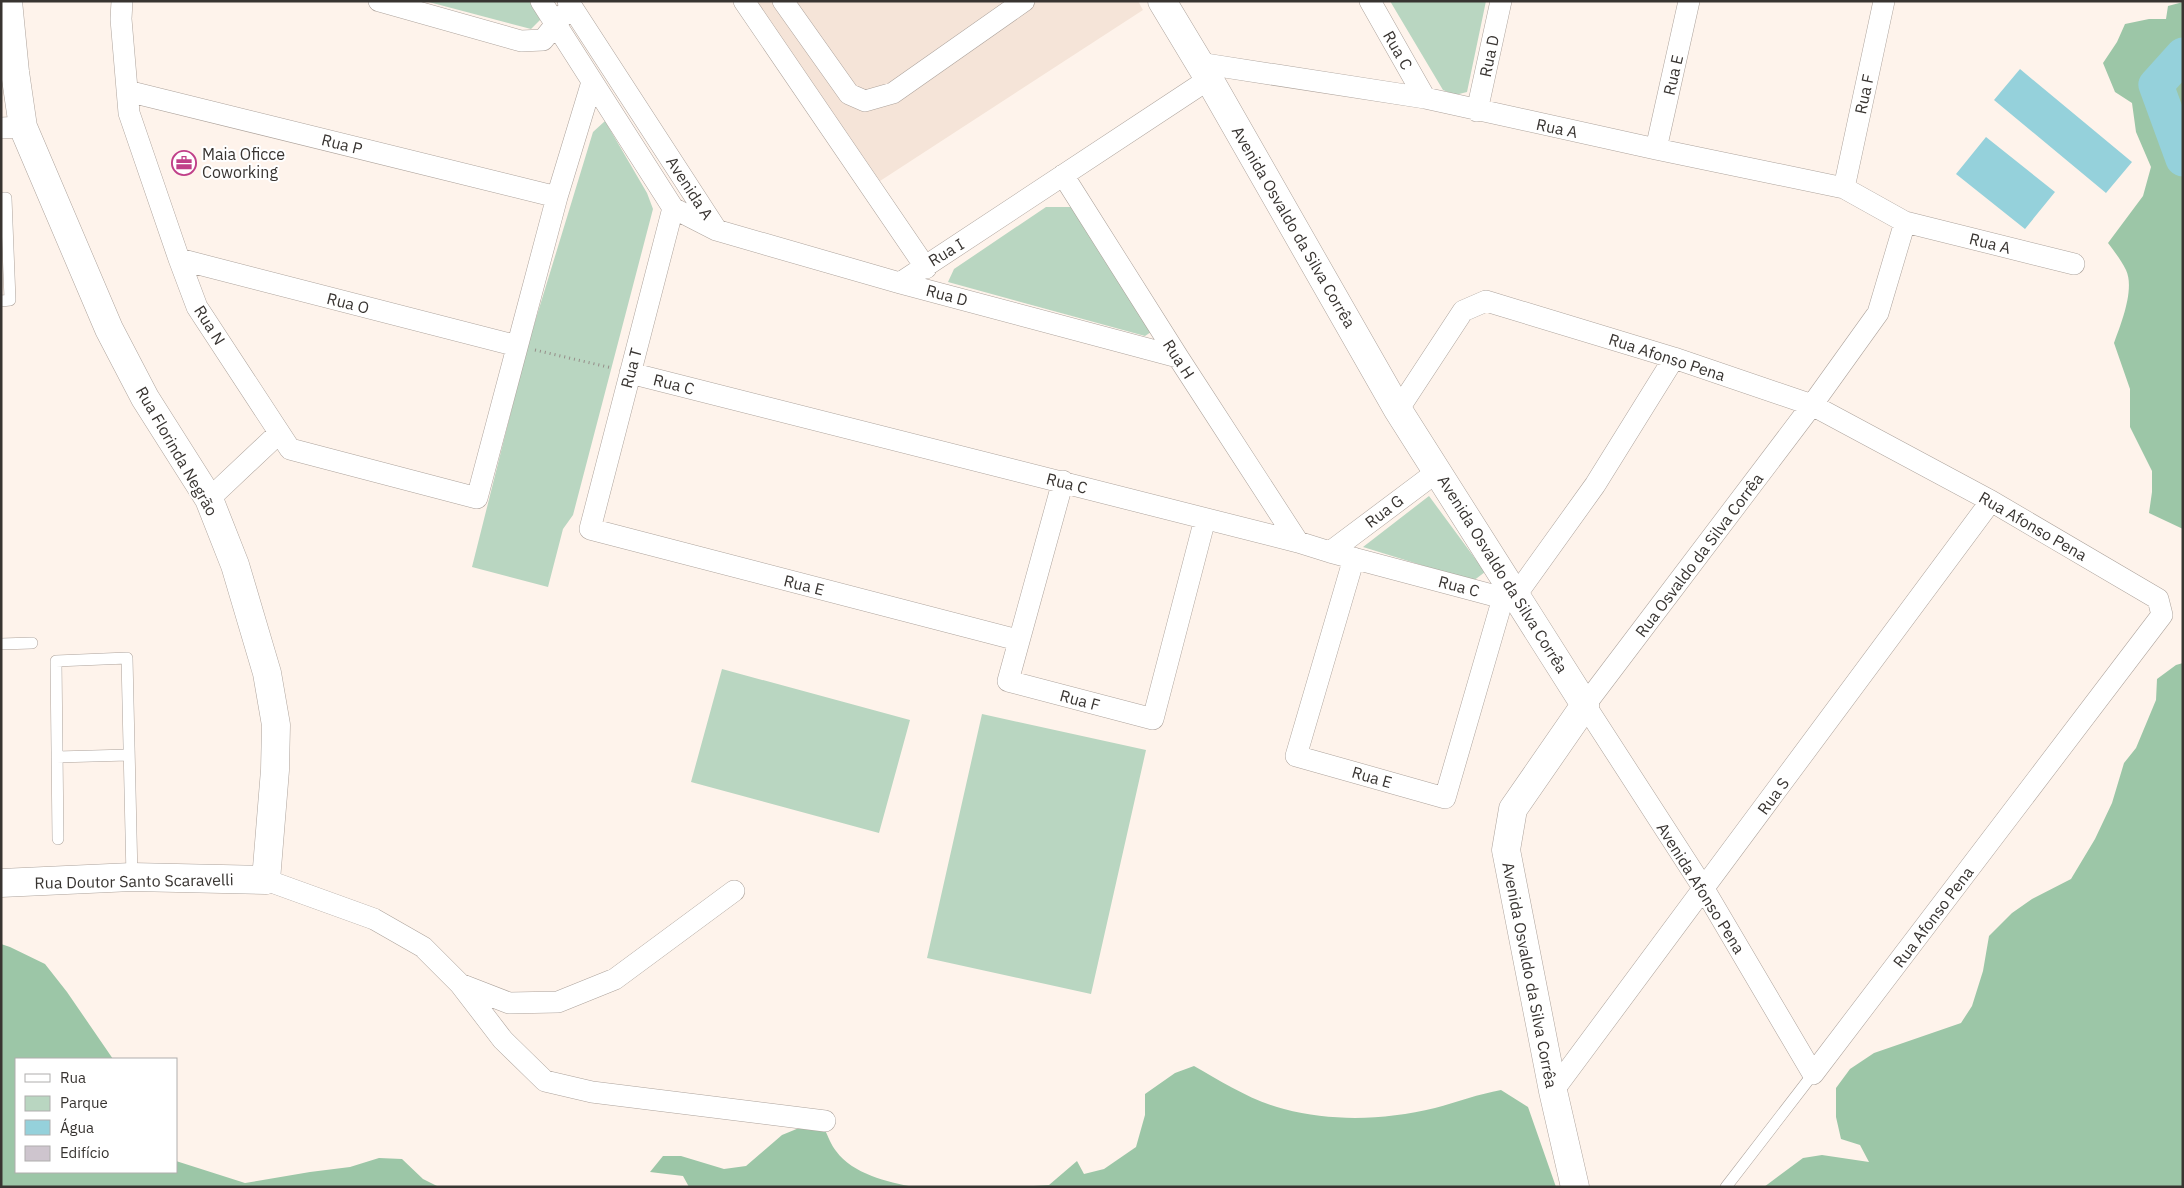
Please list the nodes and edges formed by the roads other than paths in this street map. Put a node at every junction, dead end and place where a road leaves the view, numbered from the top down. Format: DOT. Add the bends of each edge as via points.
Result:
graph roads {
  1 [pos="8,1"];
  2 [pos="122,1"];
  3 [pos="379,1"];
  4 [pos="541,1"];
  5 [pos="744,1"];
  6 [pos="784,1"];
  7 [pos="1024,1"];
  8 [pos="1162,1"];
  9 [pos="1370,1"];
  10 [pos="1501,1"];
  11 [pos="1689,1"];
  12 [pos="1884,1"];
  13 [pos="572,3"];
  14 [pos="556,24"];
  15 [pos="1204,71"];
  16 [pos="592,82"];
  17 [pos="127,90"];
  18 [pos="1425,98"];
  19 [pos="1477,110"];
  20 [pos="12,127"];
  21 [pos="1656,149"];
  22 [pos="1063,175"];
  23 [pos="1844,188"];
  24 [pos="557,197"];
  25 [pos="1,198"];
  26 [pos="673,208"];
  27 [pos="1905,222"];
  28 [pos="716,230"];
  29 [pos="179,260"];
  30 [pos="2074,264"];
  31 [pos="926,268"];
  32 [pos="900,283"];
  33 [pos="1,300"];
  34 [pos="517,346"];
  35 [pos="1178,357"];
  36 [pos="1674,358"];
  37 [pos="630,373"];
  38 [pos="1812,404"];
  39 [pos="1398,410"];
  40 [pos="279,433"];
  41 [pos="1438,471"];
  42 [pos="1063,481"];
  43 [pos="209,500"];
  44 [pos="1991,501"];
  45 [pos="1205,519"];
  46 [pos="590,529"];
  47 [pos="1298,542"];
  48 [pos="1330,552"];
  49 [pos="1354,558"];
  50 [pos="1509,596"];
  51 [pos="1018,640"];
  52 [pos="1,644"];
  53 [pos="32,644"];
  54 [pos="1585,705"];
  55 [pos="128,755"];
  56 [pos="58,757"];
  57 [pos="58,839"];
  58 [pos="132,877"];
  59 [pos="266,880"];
  60 [pos="1,883"];
  61 [pos="1704,889"];
  62 [pos="734,891"];
  63 [pos="460,984"];
  64 [pos="1813,1074"];
  65 [pos="1553,1091"];
  66 [pos="825,1121"];
  67 [pos="1575,1187"];
  68 [pos="1726,1187"];
  1 -- 20 [label="street, Rua Florinda Negrão" via="15,72"];
  2 -- 17 [label="street, Rua N"];
  3 -- 14 [label="street" via="520,41 543,40"];
  4 -- 14 [label="street, Avenida A"];
  5 -- 31 [label="street, Rua I"];
  6 -- 7 [label="street" via="849,94 865,101 893,93"];
  8 -- 15 [label="street, Avenida Osvaldo da Silva Corrêa"];
  9 -- 18 [label="street, Rua C"];
  10 -- 19 [label="street, Rua D"];
  11 -- 21 [label="street, Rua E"];
  12 -- 23 [label="street, Rua F"];
  13 -- 14 [label="street"];
  13 -- 28 [label="street, Avenida A"];
  14 -- 16 [label="street, Avenida A"];
  15 -- 18 [label="street, Rua A"];
  15 -- 22 [label="street, Rua I"];
  15 -- 39 [label="street, Avenida Osvaldo da Silva Corrêa"];
  16 -- 24 [label="street"];
  16 -- 26 [label="street, Avenida A"];
  17 -- 24 [label="street, Rua P"];
  17 -- 29 [label="street, Rua N" via="129,113"];
  18 -- 19 [label="street, Rua A"];
  19 -- 21 [label="street, Rua A"];
  20 -- 43 [label="street, Rua Florinda Negrão" via="145,398"];
  21 -- 23 [label="street, Rua A"];
  22 -- 31 [label="street, Rua I"];
  22 -- 35 [label="street, Rua H"];
  23 -- 27 [label="street, Rua A"];
  24 -- 34 [label="street"];
  25 -- 33 [label="lane" via="6,198 10,300"];
  26 -- 28 [label="street, Avenida A"];
  26 -- 37 [label="street, Rua T"];
  27 -- 30 [label="street, Rua A"];
  27 -- 38 [label="street" via="1878,313"];
  28 -- 32 [label="street, Rua D"];
  29 -- 34 [label="street, Rua O"];
  29 -- 40 [label="street, Rua N" via="197,307"];
  31 -- 32 [label="street"];
  32 -- 35 [label="street, Rua D"];
  34 -- 40 [label="street, Rua N" via="476,498 290,449"];
  35 -- 47 [label="street, Rua H"];
  36 -- 38 [label="street, Rua Afonso Pena"];
  36 -- 39 [label="street, Rua Afonso Pena" via="1486,301 1463,311"];
  36 -- 50 [label="street" via="1595,485"];
  37 -- 42 [label="street, Rua C"];
  37 -- 46 [label="street, Rua T"];
  38 -- 44 [label="street, Rua Afonso Pena"];
  38 -- 54 [label="street, Rua Osvaldo da Silva Corrêa"];
  39 -- 41 [label="street, Avenida Osvaldo da Silva Corrêa"];
  40 -- 43 [label="street"];
  41 -- 48 [label="street, Rua G"];
  41 -- 50 [label="street, Avenida Osvaldo da Silva Corrêa"];
  42 -- 45 [label="street, Rua C"];
  42 -- 51 [label="street, Rua F"];
  43 -- 59 [label="street, Rua Florinda Negrão" via="241,583 267,673 276,726"];
  44 -- 61 [label="street, Rua S"];
  44 -- 64 [label="street, Rua Afonso Pena" via="2158,599 2162,615"];
  45 -- 47 [label="street, Rua C"];
  45 -- 51 [label="street, Rua F" via="1153,719 1008,681"];
  46 -- 51 [label="street, Rua E"];
  47 -- 48 [label="street, Rua C"];
  48 -- 49 [label="street, Rua C"];
  49 -- 50 [label="street, Rua C"];
  49 -- 50 [label="street, Rua E" via="1296,756 1445,798"];
  50 -- 54 [label="street, Avenida Osvaldo da Silva Corrêa"];
  52 -- 53 [label="lane"];
  54 -- 61 [label="street, Avenida Afonso Pena"];
  54 -- 65 [label="street, Avenida Osvaldo da Silva Corrêa" via="1513,809 1506,850"];
  55 -- 56 [label="lane"];
  55 -- 56 [label="lane" via="127,658 56,661"];
  55 -- 58 [label="lane"];
  56 -- 57 [label="lane"];
  58 -- 59 [label="street, Rua Doutor Santo Scaravelli"];
  58 -- 60 [label="street, Rua Doutor Santo Scaravelli"];
  59 -- 63 [label="street" via="374,919 423,947"];
  61 -- 64 [label="street, Avenida Afonso Pena"];
  61 -- 65 [label="street, Rua S"];
  62 -- 63 [label="street" via="616,979 558,1002 509,1003"];
  63 -- 66 [label="street" via="503,1040 546,1081 592,1092"];
  64 -- 68 [label="lane"];
  65 -- 67 [label="street, Avenida Osvaldo da Silva Corrêa"];
}
